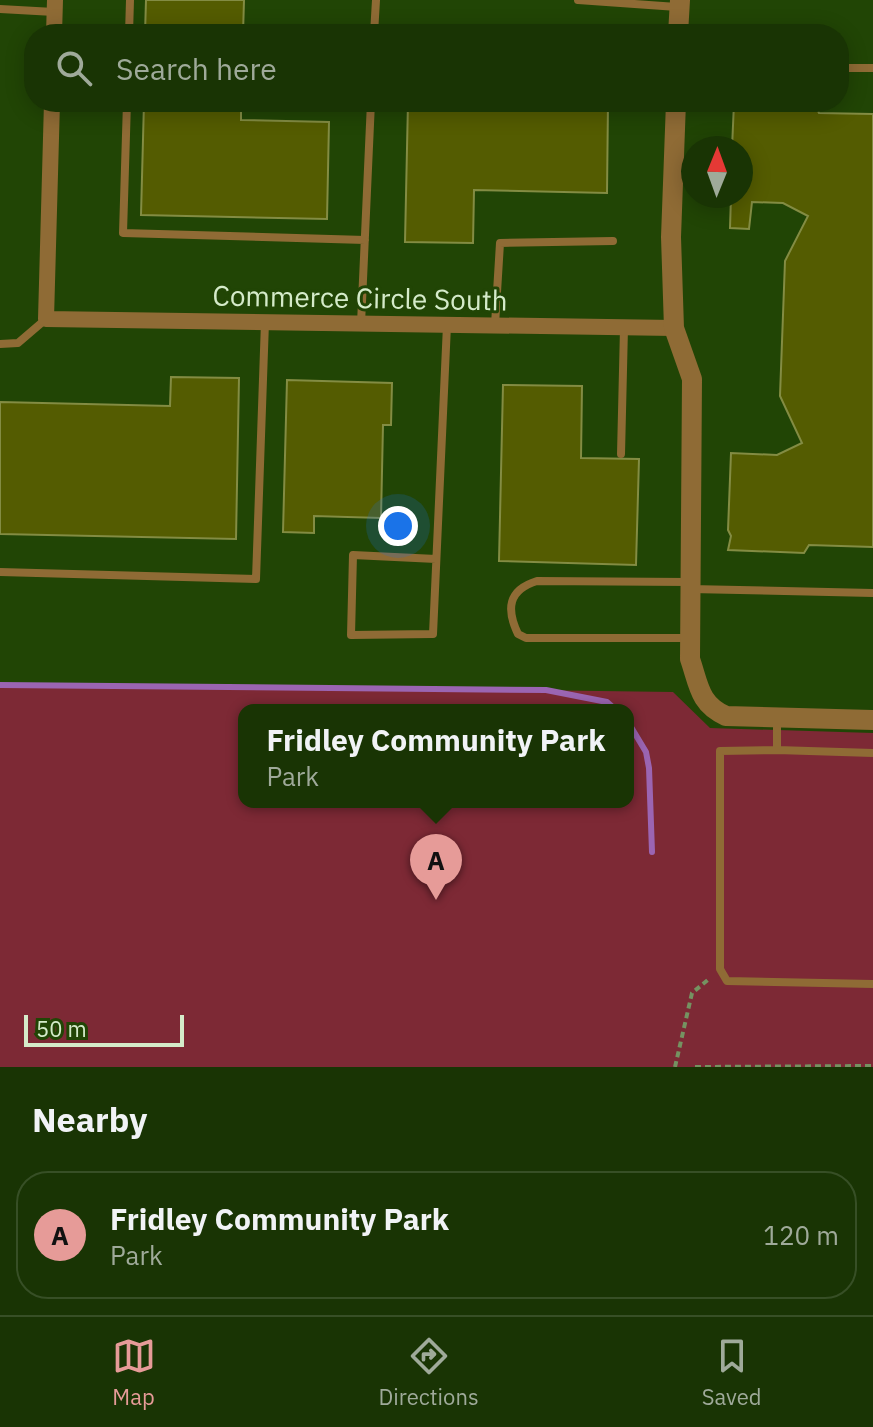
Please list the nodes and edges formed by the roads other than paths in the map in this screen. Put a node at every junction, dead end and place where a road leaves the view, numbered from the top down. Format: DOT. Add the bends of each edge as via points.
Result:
graph roads {
  1 [pos="130,0"];
  2 [pos="376,0"];
  3 [pos="578,0"];
  4 [pos="617,0"];
  5 [pos="680,3"];
  6 [pos="55,6"];
  7 [pos="0,9"];
  8 [pos="129,24"];
  9 [pos="375,24"];
  10 [pos="679,24"];
  11 [pos="849,68"];
  12 [pos="873,68"];
  13 [pos="52,112"];
  14 [pos="127,112"];
  15 [pos="371,112"];
  16 [pos="676,112"];
  17 [pos="365,240"];
  18 [pos="613,241"];
  19 [pos="46,319"];
  20 [pos="265,322"];
  21 [pos="361,324"];
  22 [pos="447,325"];
  23 [pos="495,326"];
  24 [pos="624,327"];
  25 [pos="674,328"];
  26 [pos="0,344"];
  27 [pos="621,454"];
  28 [pos="436,559"];
  29 [pos="0,572"];
  30 [pos="689,586"];
  31 [pos="873,593"];
  32 [pos="689,638"];
  33 [pos="777,719"];
  34 [pos="873,720"];
  35 [pos="777,750"];
  36 [pos="873,753"];
  37 [pos="873,984"];
  1 -- 8 [label="lane"];
  2 -- 9 [label="lane"];
  3 -- 4 [label="lane"];
  4 -- 5 [label="lane" via="627,5"];
  5 -- 10 [label="street"];
  6 -- 7 [label="lane"];
  11 -- 12 [label="lane"];
  13 -- 19 [label="street"];
  14 -- 17 [label="lane" via="123,233"];
  15 -- 17 [label="lane"];
  16 -- 25 [label="street"];
  17 -- 21 [label="lane"];
  18 -- 23 [label="lane" via="500,243"];
  19 -- 20 [label="street, Commerce Circle South"];
  19 -- 26 [label="lane" via="18,343"];
  20 -- 21 [label="street, Commerce Circle South"];
  20 -- 29 [label="lane" via="256,579"];
  21 -- 22 [label="street, Commerce Circle South"];
  22 -- 23 [label="street, Commerce Circle South"];
  22 -- 28 [label="lane"];
  23 -- 24 [label="street, Commerce Circle South"];
  24 -- 25 [label="street, Commerce Circle South"];
  24 -- 27 [label="lane"];
  25 -- 30 [label="street" via="692,379"];
  28 -- 28 [label="lane" via="433,634 351,635 353,555"];
  30 -- 31 [label="lane"];
  30 -- 32 [label="street"];
  30 -- 32 [label="lane" via="537,581 513,597 510,612 518,634 526,638"];
  32 -- 33 [label="street" via="704,702 735,717"];
  33 -- 34 [label="street"];
  33 -- 35 [label="lane"];
  35 -- 36 [label="lane"];
  35 -- 37 [label="lane" via="720,751 720,969 727,981"];
}
